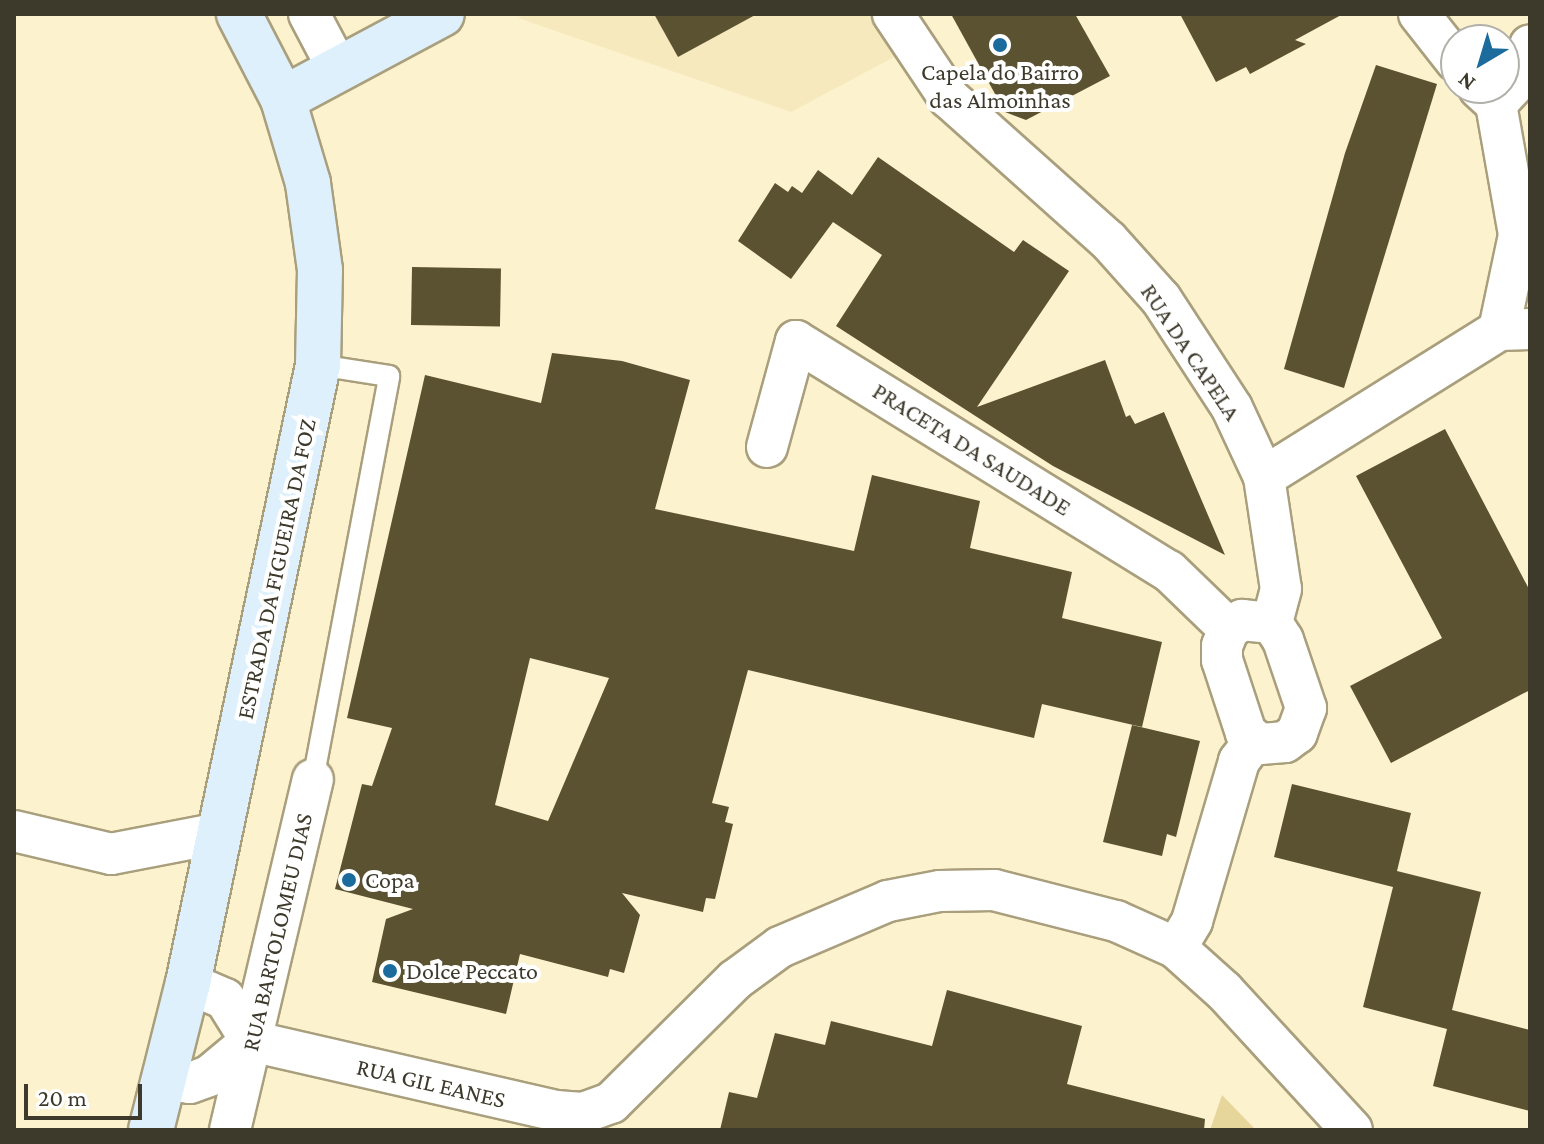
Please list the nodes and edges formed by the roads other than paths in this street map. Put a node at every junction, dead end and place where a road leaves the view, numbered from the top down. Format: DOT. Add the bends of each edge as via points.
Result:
graph roads {
  1 [pos="239,14"];
  2 [pos="309,14"];
  3 [pos="442,14"];
  4 [pos="893,14"];
  5 [pos="1419,14"];
  6 [pos="1440,41"];
  7 [pos="1530,45"];
  8 [pos="338,69"];
  9 [pos="1520,78"];
  10 [pos="283,99"];
  11 [pos="1489,104"];
  12 [pos="1524,236"];
  13 [pos="1500,335"];
  14 [pos="318,365"];
  15 [pos="767,447"];
  16 [pos="1264,477"];
  17 [pos="1272,623"];
  18 [pos="1229,629"];
  19 [pos="1254,741"];
  20 [pos="313,780"];
  21 [pos="14,831"];
  22 [pos="220,833"];
  23 [pos="1176,948"];
  24 [pos="188,983"];
  25 [pos="251,1041"];
  26 [pos="165,1079"];
  27 [pos="612,1117"];
  28 [pos="151,1130"];
  29 [pos="230,1130"];
  30 [pos="1352,1130"];
  1 -- 10 [label="main road, ESTRADA DA FIGUEIRA DA FOZ"];
  2 -- 8 [label="street"];
  3 -- 8 [label="main road"];
  4 -- 16 [label="street, RUA DA CAPELA" via="949,98 1108,240 1161,299 1232,408"];
  5 -- 6 [label="street"];
  7 -- 9 [label="street"];
  8 -- 10 [label="main road"];
  10 -- 14 [label="main road, ESTRADA DA FIGUEIRA DA FOZ" via="308,183 320,270"];
  11 -- 12 [label="street"];
  12 -- 13 [label="street"];
  13 -- 16 [label="street"];
  14 -- 20 [label="lane" via="389,376"];
  14 -- 22 [label="main road, ESTRADA DA FIGUEIRA DA FOZ"];
  15 -- 18 [label="street, PRACETA DA SAUDADE" via="796,341 1169,571"];
  16 -- 17 [label="street, RUA DA CAPELA" via="1281,589"];
  17 -- 18 [label="street" via="1255,618"];
  17 -- 19 [label="street" via="1283,640 1306,708 1305,720 1285,742"];
  18 -- 19 [label="street" via="1222,660"];
  19 -- 23 [label="street" via="1239,761 1192,921"];
  20 -- 25 [label="street, RUA BARTOLOMEU DIAS"];
  21 -- 22 [label="street" via="111,854"];
  22 -- 24 [label="main road, ESTRADA DA FIGUEIRA DA FOZ"];
  23 -- 27 [label="street" via="1116,921 994,890 940,891 888,901 780,947 735,980"];
  23 -- 30 [label="street" via="1224,991"];
  24 -- 25 [label="street" via="225,999"];
  24 -- 26 [label="main road, ESTRADA DA FIGUEIRA DA FOZ"];
  25 -- 26 [label="street" via="209,1076 190,1083"];
  25 -- 27 [label="street, RUA GIL EANES" via="556,1111"];
  25 -- 29 [label="street, RUA BARTOLOMEU DIAS"];
  26 -- 28 [label="main road, ESTRADA DA FIGUEIRA DA FOZ"];
}
